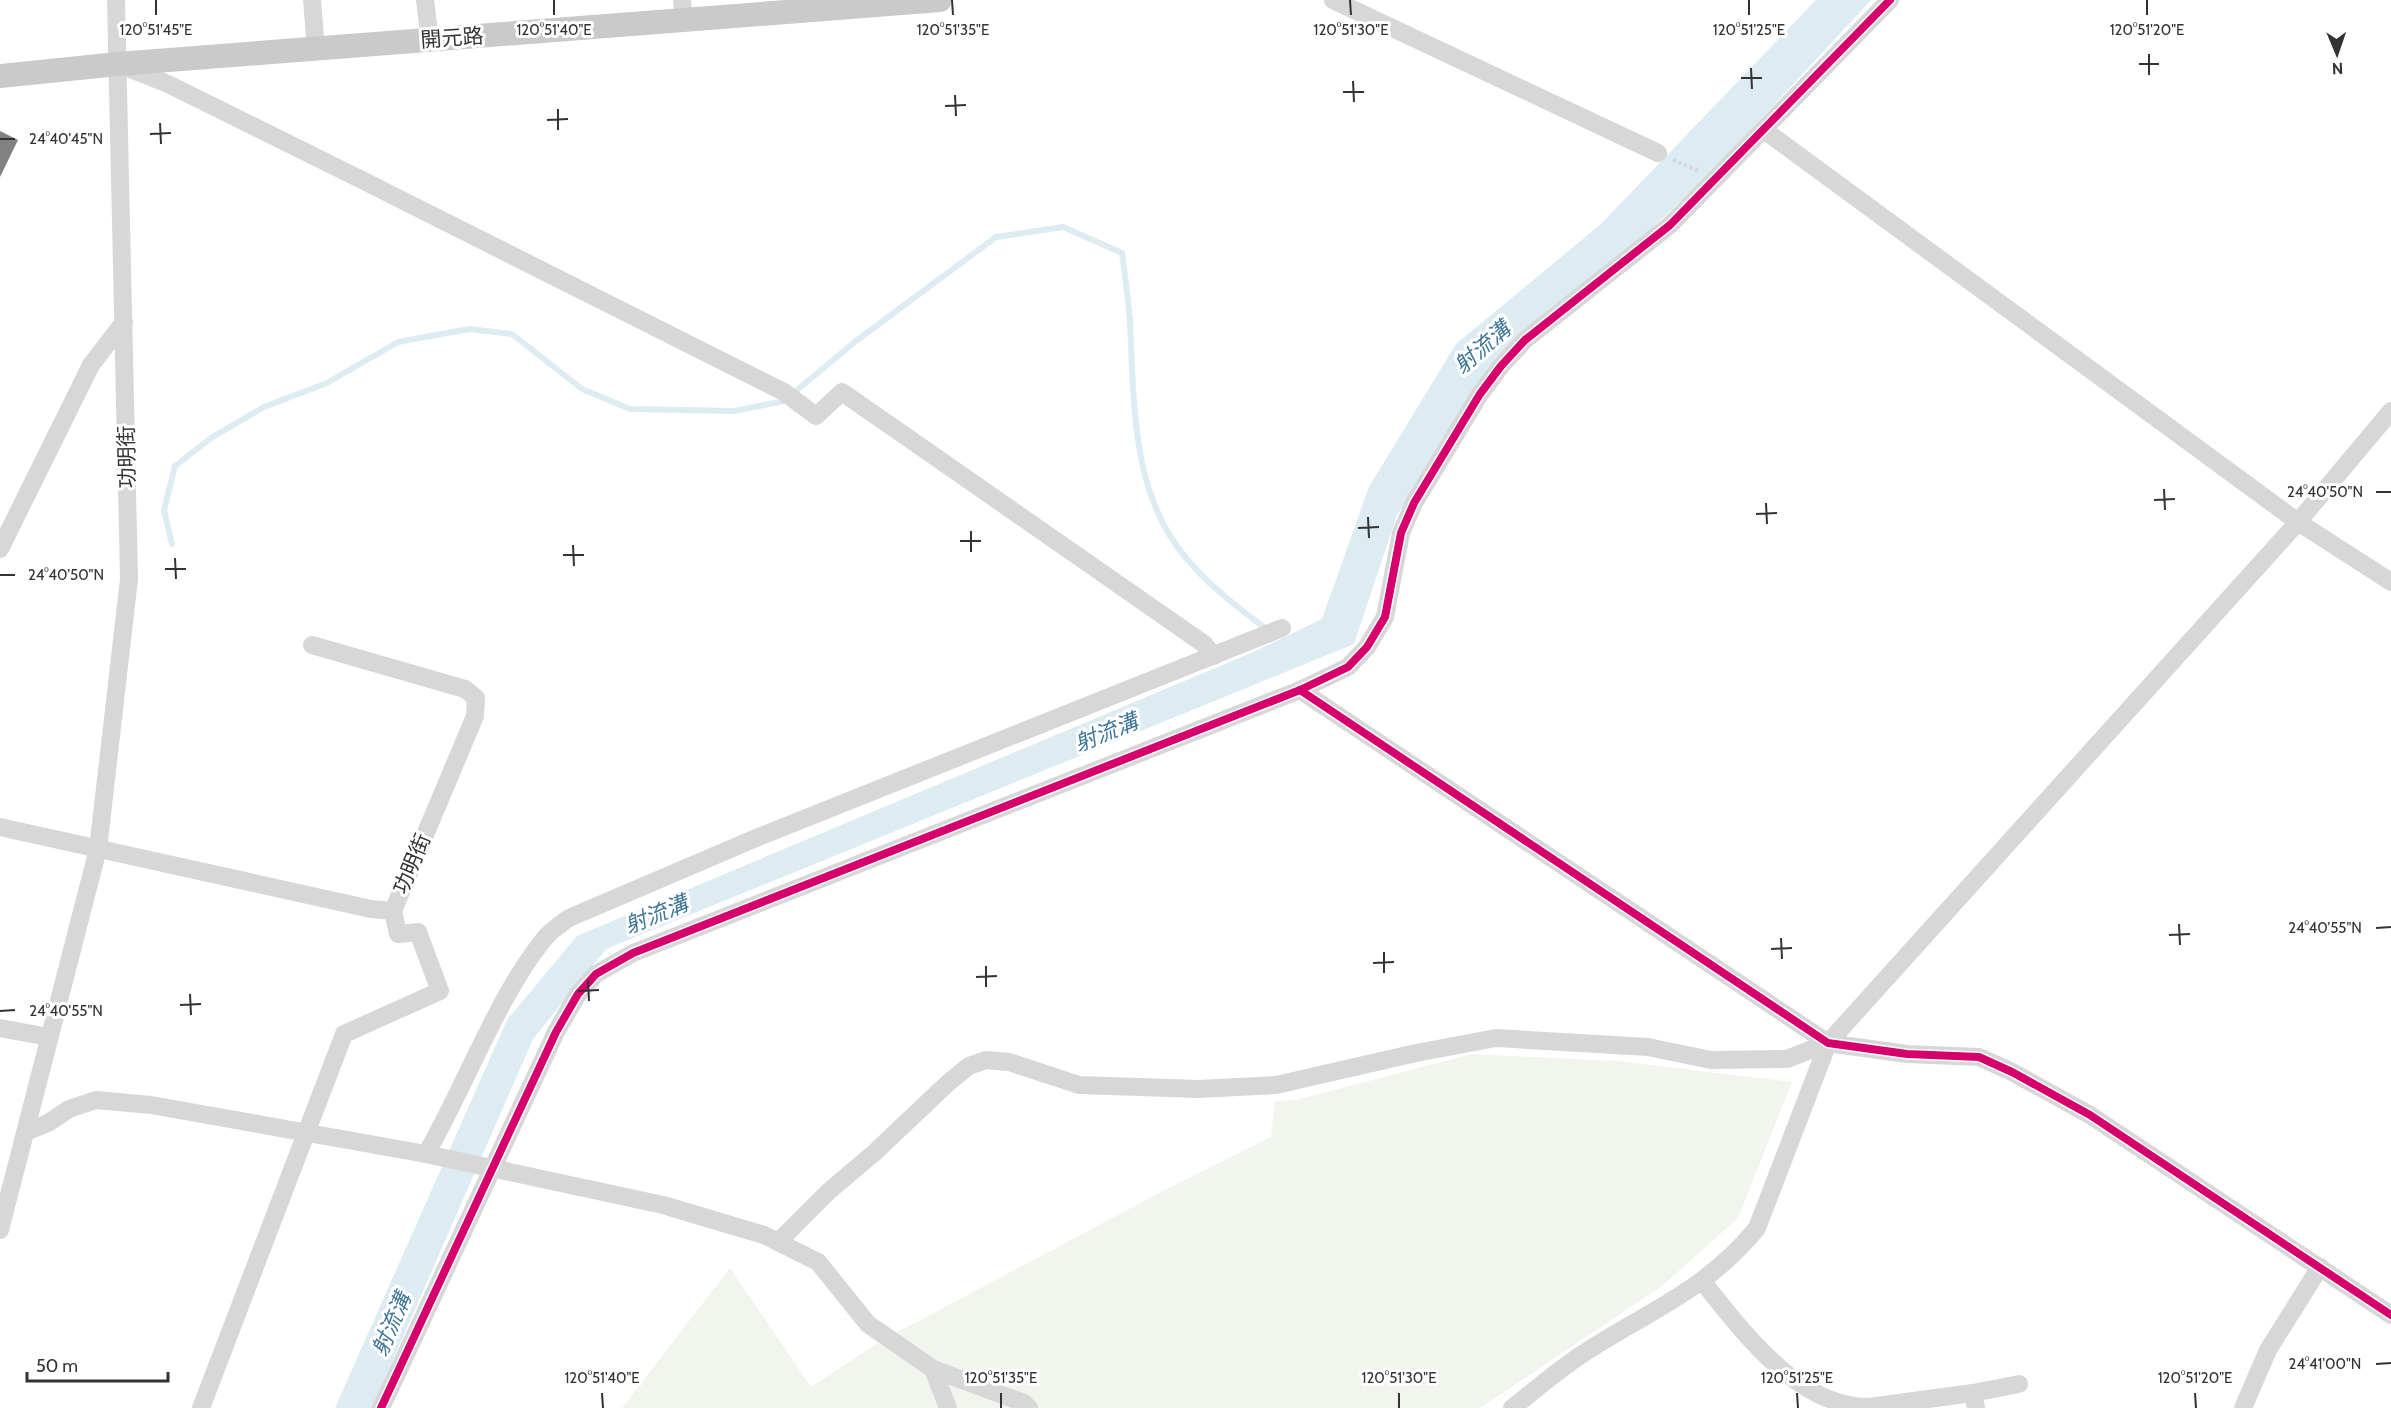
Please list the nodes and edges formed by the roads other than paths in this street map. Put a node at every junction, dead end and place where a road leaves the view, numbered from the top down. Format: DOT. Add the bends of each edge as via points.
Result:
graph roads {
  1 [pos="116,0"];
  2 [pos="312,0"];
  3 [pos="425,0"];
  4 [pos="940,0"];
  5 [pos="1333,0"];
  6 [pos="1890,0"];
  7 [pos="896,2"];
  8 [pos="683,10"];
  9 [pos="430,40"];
  10 [pos="315,49"];
  11 [pos="118,64"];
  12 [pos="0,76"];
  13 [pos="1764,130"];
  14 [pos="1658,153"];
  15 [pos="124,322"];
  16 [pos="2391,411"];
  17 [pos="2298,522"];
  18 [pos="0,549"];
  19 [pos="2391,582"];
  20 [pos="1281,628"];
  21 [pos="312,645"];
  22 [pos="1214,656"];
  23 [pos="1300,690"];
  24 [pos="0,828"];
  25 [pos="98,849"];
  26 [pos="393,911"];
  27 [pos="0,1028"];
  28 [pos="49,1037"];
  29 [pos="1828,1043"];
  30 [pos="309,1131"];
  31 [pos="26,1132"];
  32 [pos="430,1155"];
  33 [pos="487,1168"];
  34 [pos="0,1230"];
  35 [pos="777,1242"];
  36 [pos="2320,1267"];
  37 [pos="1703,1282"];
  38 [pos="2391,1315"];
  39 [pos="933,1369"];
  40 [pos="2019,1384"];
  41 [pos="1974,1400"];
  42 [pos="201,1408"];
  43 [pos="381,1408"];
  44 [pos="948,1408"];
  45 [pos="1029,1408"];
  46 [pos="1512,1408"];
  47 [pos="2243,1408"];
  1 -- 11 [label="street, 功明街"];
  2 -- 10 [label="street"];
  3 -- 9 [label="street"];
  4 -- 7 [label="main road, 開元路"];
  5 -- 14 [label="street"];
  6 -- 13 [label="street"];
  7 -- 8 [label="main road, 開元路"];
  8 -- 9 [label="main road, 開元路"];
  9 -- 10 [label="main road, 開元路"];
  10 -- 11 [label="main road, 開元路"];
  11 -- 12 [label="main road, 開元路"];
  11 -- 15 [label="street, 功明街"];
  11 -- 22 [label="street" via="168,84 784,392 816,416 842,392 1204,644"];
  13 -- 17 [label="street"];
  13 -- 23 [label="street" via="1671,225 1524,340 1501,366 1414,503 1401,532 1385,616 1367,647 1348,667"];
  15 -- 18 [label="street" via="91,366"];
  15 -- 25 [label="street, 功明街" via="129,579"];
  16 -- 17 [label="street"];
  17 -- 19 [label="street"];
  17 -- 29 [label="street"];
  20 -- 22 [label="street"];
  21 -- 26 [label="street, 功明街" via="465,688 476,698 475,716"];
  22 -- 32 [label="street" via="745,843 569,918 545,937 507,996"];
  23 -- 29 [label="street"];
  23 -- 33 [label="street" via="633,953 596,974 578,994 556,1032"];
  24 -- 25 [label="street, 功明街"];
  25 -- 26 [label="street, 功明街"];
  25 -- 28 [label="street, 功明街"];
  26 -- 30 [label="street" via="398,934 418,932 440,991 344,1034"];
  27 -- 28 [label="street"];
  28 -- 31 [label="street, 功明街"];
  29 -- 35 [label="street" via="1786,1059 1711,1060 1648,1047 1496,1038 1276,1085 1199,1089 1079,1085 1009,1062 986,1060 969,1066 949,1082"];
  29 -- 36 [label="street" via="1907,1054 1979,1058 2004,1069 2090,1115"];
  29 -- 37 [label="street" via="1756,1228 1738,1252"];
  30 -- 31 [label="street" via="96,1100 69,1109"];
  30 -- 32 [label="street"];
  30 -- 42 [label="street"];
  31 -- 34 [label="street, 功明街"];
  32 -- 33 [label="street"];
  33 -- 35 [label="street" via="663,1205 764,1234"];
  33 -- 43 [label="street"];
  35 -- 39 [label="street" via="818,1262 868,1324"];
  36 -- 38 [label="street"];
  36 -- 47 [label="street" via="2268,1350"];
  37 -- 41 [label="street" via="1730,1316 1788,1374 1824,1397 1855,1407"];
  37 -- 46 [label="street" via="1581,1355"];
  39 -- 44 [label="street"];
  39 -- 45 [label="street"];
  40 -- 41 [label="street"];
}
